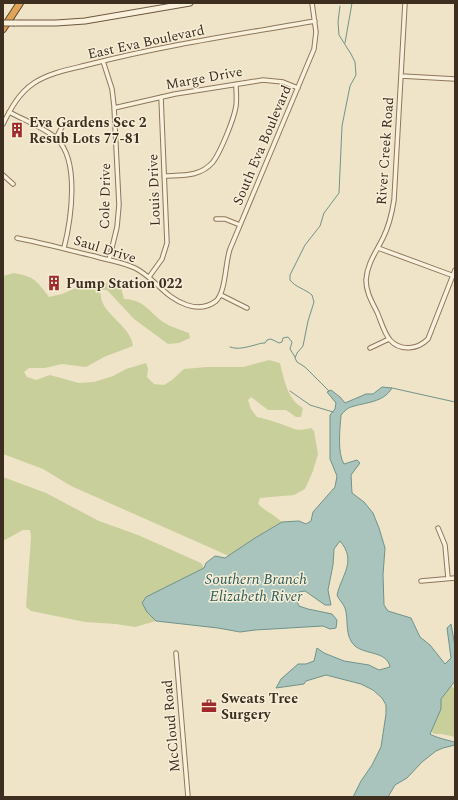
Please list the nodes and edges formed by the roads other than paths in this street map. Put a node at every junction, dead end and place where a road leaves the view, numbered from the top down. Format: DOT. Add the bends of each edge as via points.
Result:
graph roads {
  1 [pos="20,3"];
  2 [pos="190,3"];
  3 [pos="312,3"];
  4 [pos="405,3"];
  5 [pos="315,21"];
  6 [pos="3,23"];
  7 [pos="3,29"];
  8 [pos="103,61"];
  9 [pos="401,76"];
  10 [pos="455,79"];
  11 [pos="236,84"];
  12 [pos="298,88"];
  13 [pos="161,97"];
  14 [pos="114,108"];
  15 [pos="9,112"];
  16 [pos="3,124"];
  17 [pos="62,127"];
  18 [pos="56,138"];
  19 [pos="3,174"];
  20 [pos="164,176"];
  21 [pos="13,184"];
  22 [pos="216,219"];
  23 [pos="240,225"];
  24 [pos="17,238"];
  25 [pos="64,248"];
  26 [pos="378,248"];
  27 [pos="109,260"];
  28 [pos="455,270"];
  29 [pos="454,276"];
  30 [pos="149,277"];
  31 [pos="221,295"];
  32 [pos="247,308"];
  33 [pos="389,339"];
  34 [pos="370,348"];
  35 [pos="438,528"];
  36 [pos="448,578"];
  37 [pos="455,578"];
  38 [pos="421,581"];
  39 [pos="176,653"];
  40 [pos="188,797"];
  1 -- 7 [label="highway"];
  2 -- 6 [label="main road, bridge" via="85,21"];
  3 -- 5 [label="street, South Eva Boulevard"];
  4 -- 9 [label="street, River Creek Road"];
  5 -- 8 [label="street, East Eva Boulevard"];
  5 -- 12 [label="street, South Eva Boulevard" via="314,49"];
  8 -- 14 [label="street, Cole Drive" via="112,89"];
  8 -- 15 [label="street, East Eva Boulevard" via="50,75 35,82 21,94"];
  9 -- 10 [label="street"];
  9 -- 26 [label="street, River Creek Road" via="394,200 390,222"];
  11 -- 12 [label="street, Marge Drive" via="268,80"];
  11 -- 13 [label="street, Marge Drive"];
  11 -- 20 [label="street" via="235,111 213,162 198,174"];
  12 -- 23 [label="street, South Eva Boulevard"];
  13 -- 14 [label="street, Marge Drive"];
  13 -- 20 [label="street, Louis Drive"];
  14 -- 27 [label="street, Cole Drive" via="119,205 116,233"];
  15 -- 16 [label="street, East Eva Boulevard"];
  15 -- 18 [label="street"];
  17 -- 18 [label="street"];
  18 -- 25 [label="street" via="70,163 71,213"];
  19 -- 21 [label="street"];
  20 -- 30 [label="street, Louis Drive" via="167,242 162,259"];
  22 -- 23 [label="street" via="225,219"];
  23 -- 31 [label="street, South Eva Boulevard" via="227,256"];
  24 -- 25 [label="street, Saul Drive"];
  25 -- 27 [label="street, Saul Drive"];
  26 -- 29 [label="street"];
  26 -- 33 [label="street, River Creek Road" via="369,264 366,286"];
  27 -- 30 [label="street, Saul Drive" via="134,268"];
  28 -- 29 [label="street"];
  29 -- 33 [label="street" via="428,339 419,346 406,348"];
  30 -- 31 [label="street, Saul Drive" via="171,297 189,306 210,304"];
  31 -- 32 [label="street"];
  33 -- 34 [label="street"];
  35 -- 36 [label="street" via="445,545"];
  36 -- 37 [label="street"];
  36 -- 38 [label="street"];
  39 -- 40 [label="street, McCloud Road"];
}
